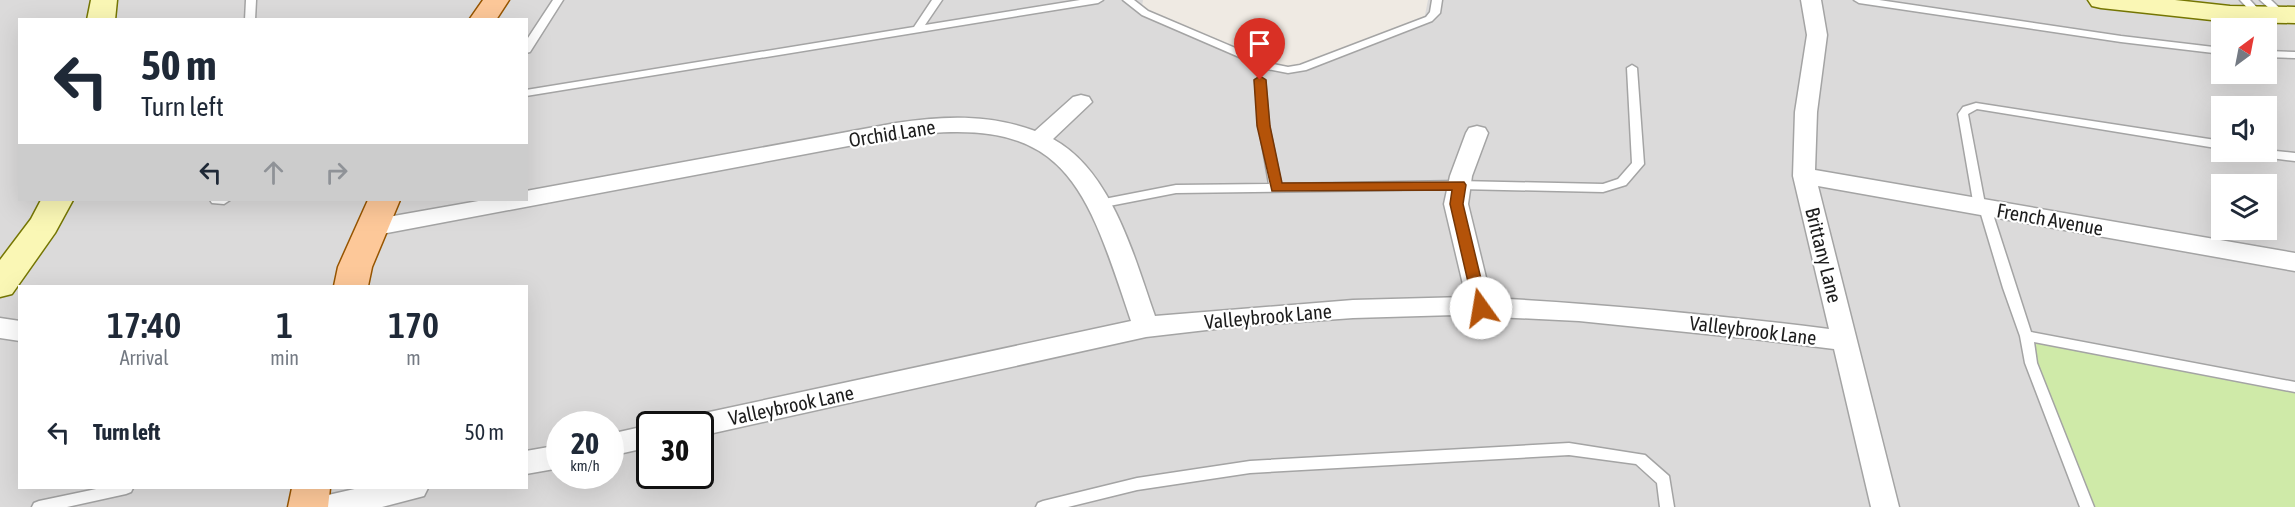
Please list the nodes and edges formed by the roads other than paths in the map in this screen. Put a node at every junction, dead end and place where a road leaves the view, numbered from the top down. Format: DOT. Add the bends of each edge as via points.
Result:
graph roads {
  1 [pos="104,0"];
  2 [pos="251,0"];
  3 [pos="496,0"];
  4 [pos="558,0"];
  5 [pos="937,0"];
  6 [pos="1098,0"];
  7 [pos="1128,0"];
  8 [pos="1437,0"];
  9 [pos="1811,0"];
  10 [pos="1859,0"];
  11 [pos="2101,0"];
  12 [pos="2269,9"];
  13 [pos="101,18"];
  14 [pos="250,18"];
  15 [pos="483,18"];
  16 [pos="917,29"];
  17 [pos="528,47"];
  18 [pos="2211,50"];
  19 [pos="2277,55"];
  20 [pos="2295,56"];
  21 [pos="1632,68"];
  22 [pos="1260,80"];
  23 [pos="528,93"];
  24 [pos="1081,102"];
  25 [pos="1477,133"];
  26 [pos="1038,140"];
  27 [pos="2211,143"];
  28 [pos="2277,155"];
  29 [pos="2295,157"];
  30 [pos="1804,176"];
  31 [pos="1459,185"];
  32 [pos="1276,188"];
  33 [pos="528,199"];
  34 [pos="56,201"];
  35 [pos="506,201"];
  36 [pos="1099,204"];
  37 [pos="1982,207"];
  38 [pos="378,214"];
  39 [pos="2295,262"];
  40 [pos="0,285"];
  41 [pos="351,285"];
  42 [pos="1481,308"];
  43 [pos="1146,327"];
  44 [pos="0,328"];
  45 [pos="18,331"];
  46 [pos="2026,336"];
  47 [pos="1845,341"];
  48 [pos="2295,387"];
  49 [pos="714,422"];
  50 [pos="546,459"];
  51 [pos="528,463"];
  52 [pos="121,489"];
  53 [pos="312,489"];
  54 [pos="409,489"];
  55 [pos="39,507"];
  56 [pos="308,507"];
  57 [pos="326,507"];
  58 [pos="1043,507"];
  59 [pos="1667,507"];
  60 [pos="1885,507"];
  61 [pos="2087,507"];
  1 -- 13 [label="street"];
  2 -- 14 [label="lane"];
  3 -- 15 [label="main road"];
  4 -- 17 [label="lane"];
  5 -- 16 [label="lane"];
  6 -- 16 [label="lane"];
  7 -- 8 [label="lane" via="1145,13 1270,67 1288,70 1429,19 1435,13"];
  9 -- 30 [label="street, Brittany Lane" via="1817,35 1806,112"];
  10 -- 18 [label="lane"];
  11 -- 12 [label="street" via="2164,8"];
  16 -- 23 [label="lane"];
  19 -- 20 [label="lane"];
  21 -- 31 [label="lane" via="1638,164 1622,182 1603,188"];
  22 -- 32 [label="lane"];
  24 -- 26 [label="street"];
  25 -- 31 [label="street"];
  26 -- 33 [label="street, Orchid Lane" via="985,125 933,126"];
  26 -- 36 [label="street, Orchid Lane" via="1068,160"];
  27 -- 37 [label="lane" via="1976,106 1963,114"];
  28 -- 29 [label="lane"];
  30 -- 37 [label="street, French Avenue"];
  30 -- 47 [label="street, Brittany Lane"];
  31 -- 32 [label="lane"];
  31 -- 42 [label="street" via="1456,204"];
  32 -- 36 [label="lane" via="1176,189"];
  34 -- 40 [label="street" via="44,225"];
  35 -- 38 [label="street, Orchid Lane"];
  36 -- 43 [label="street, Orchid Lane"];
  37 -- 39 [label="street, French Avenue"];
  37 -- 46 [label="lane"];
  38 -- 41 [label="main road"];
  42 -- 43 [label="street, Valleybrook Lane" via="1353,309"];
  42 -- 47 [label="street, Valleybrook Lane" via="1579,312"];
  43 -- 49 [label="street, Valleybrook Lane"];
  44 -- 45 [label="street"];
  46 -- 48 [label="lane"];
  46 -- 61 [label="lane" via="2031,363"];
  47 -- 60 [label="street, Brittany Lane"];
  50 -- 51 [label="street"];
  52 -- 55 [label="lane"];
  53 -- 56 [label="main road"];
  54 -- 57 [label="street"];
  58 -- 59 [label="lane" via="1137,483 1250,467 1569,449 1640,459 1664,480"];
}
